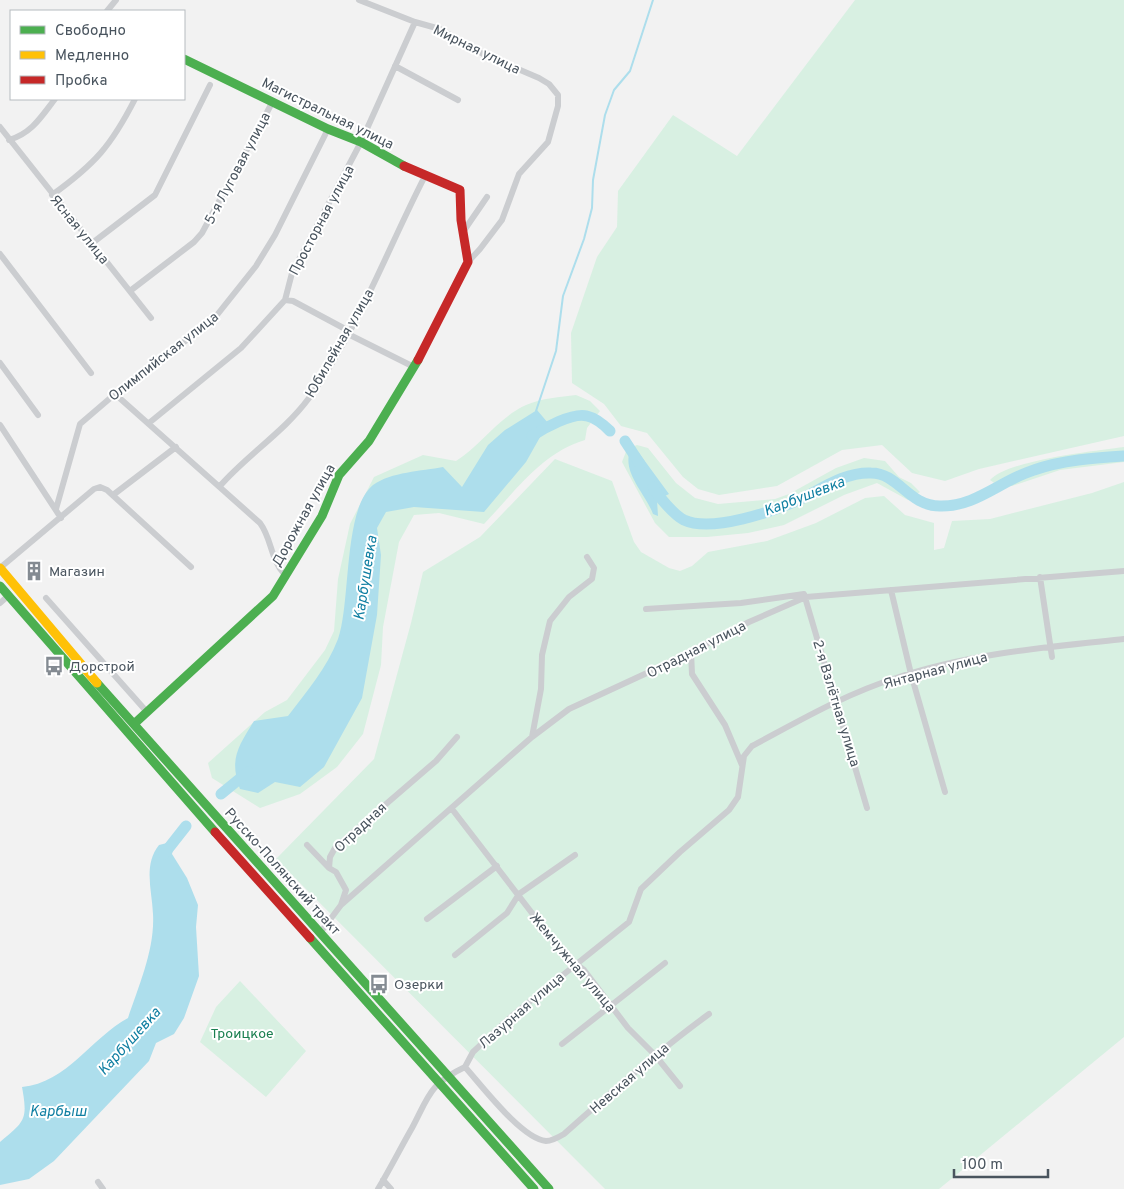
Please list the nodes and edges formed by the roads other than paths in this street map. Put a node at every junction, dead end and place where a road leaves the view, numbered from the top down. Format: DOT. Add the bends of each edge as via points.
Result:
graph roads {
  1 [pos="116,0"];
  2 [pos="358,0"];
  3 [pos="108,10"];
  4 [pos="415,22"];
  5 [pos="185,59"];
  6 [pos="395,66"];
  7 [pos="210,85"];
  8 [pos="54,100"];
  9 [pos="134,100"];
  10 [pos="458,100"];
  11 [pos="273,101"];
  12 [pos="0,127"];
  13 [pos="328,129"];
  14 [pos="9,140"];
  15 [pos="362,142"];
  16 [pos="425,176"];
  17 [pos="52,195"];
  18 [pos="488,197"];
  19 [pos="463,232"];
  20 [pos="91,244"];
  21 [pos="0,254"];
  22 [pos="468,262"];
  23 [pos="130,291"];
  24 [pos="285,300"];
  25 [pos="151,318"];
  26 [pos="348,333"];
  27 [pos="0,363"];
  28 [pos="414,367"];
  29 [pos="91,373"];
  30 [pos="114,394"];
  31 [pos="38,415"];
  32 [pos="149,423"];
  33 [pos="0,425"];
  34 [pos="176,447"];
  35 [pos="220,486"];
  36 [pos="113,495"];
  37 [pos="56,509"];
  38 [pos="61,518"];
  39 [pos="588,557"];
  40 [pos="191,566"];
  41 [pos="0,568"];
  42 [pos="1124,571"];
  43 [pos="285,575"];
  44 [pos="1040,576"];
  45 [pos="0,586"];
  46 [pos="891,590"];
  47 [pos="8,596"];
  48 [pos="806,597"];
  49 [pos="46,598"];
  50 [pos="0,602"];
  51 [pos="646,609"];
  52 [pos="1124,639"];
  53 [pos="1051,647"];
  54 [pos="691,652"];
  55 [pos="1052,657"];
  56 [pos="911,674"];
  57 [pos="834,702"];
  58 [pos="147,712"];
  59 [pos="134,724"];
  60 [pos="457,737"];
  61 [pos="532,737"];
  62 [pos="742,765"];
  63 [pos="945,792"];
  64 [pos="867,808"];
  65 [pos="452,809"];
  66 [pos="307,845"];
  67 [pos="575,854"];
  68 [pos="497,866"];
  69 [pos="329,868"];
  70 [pos="519,894"];
  71 [pos="341,905"];
  72 [pos="427,919"];
  73 [pos="320,933"];
  74 [pos="455,955"];
  75 [pos="665,963"];
  76 [pos="576,964"];
  77 [pos="611,1007"];
  78 [pos="709,1014"];
  79 [pos="562,1044"];
  80 [pos="656,1055"];
  81 [pos="465,1067"];
  82 [pos="447,1075"];
  83 [pos="439,1082"];
  84 [pos="680,1086"];
  85 [pos="383,1180"];
  86 [pos="98,1182"];
  87 [pos="103,1189"];
  88 [pos="378,1189"];
  89 [pos="391,1189"];
  90 [pos="534,1189"];
  91 [pos="549,1189"];
  1 -- 3 [label="street"];
  2 -- 4 [label="street, Мирная улица"];
  4 -- 6 [label="street, Просторная улица"];
  4 -- 22 [label="street, Мирная улица" via="440,29 483,54 539,78 558,95 548,142 519,174 502,220"];
  5 -- 11 [label="main road, Магистральная улица"];
  6 -- 10 [label="street"];
  6 -- 15 [label="street, Просторная улица"];
  7 -- 20 [label="street" via="155,194"];
  8 -- 14 [label="street" via="34,127"];
  9 -- 17 [label="street" via="100,157"];
  11 -- 13 [label="main road, Магистральная улица"];
  11 -- 23 [label="street, 5-я Луговая улица" via="202,233"];
  12 -- 14 [label="street, Ясная улица"];
  13 -- 15 [label="main road, Магистральная улица"];
  13 -- 30 [label="street, Олимпийская улица" via="256,266 218,314"];
  14 -- 17 [label="street, Ясная улица"];
  15 -- 16 [label="main road, Магистральная улица"];
  15 -- 24 [label="street, Просторная улица" via="292,273"];
  16 -- 19 [label="main road, Магистральная улица" via="460,190"];
  16 -- 26 [label="street, Юбилейная улица"];
  17 -- 20 [label="street, Ясная улица"];
  18 -- 19 [label="street"];
  19 -- 22 [label="main road"];
  20 -- 23 [label="street, Ясная улица"];
  21 -- 29 [label="street"];
  22 -- 28 [label="main road, Дорожная улица"];
  23 -- 25 [label="street, Ясная улица"];
  24 -- 26 [label="street" via="293,301"];
  24 -- 32 [label="street" via="241,348"];
  26 -- 28 [label="street"];
  26 -- 35 [label="street, Юбилейная улица" via="302,406"];
  27 -- 31 [label="street"];
  28 -- 43 [label="main road, Дорожная улица" via="369,441 339,475 322,516"];
  30 -- 32 [label="street"];
  30 -- 37 [label="street, Олимпийская улица" via="80,424"];
  32 -- 34 [label="street"];
  33 -- 37 [label="street"];
  34 -- 35 [label="street"];
  34 -- 36 [label="street"];
  35 -- 43 [label="street" via="260,523 274,559"];
  36 -- 38 [label="street" via="100,487 94,489"];
  36 -- 40 [label="street"];
  37 -- 38 [label="street"];
  38 -- 41 [label="street"];
  39 -- 61 [label="street" via="594,568 592,579 569,597 550,621 542,655 541,689"];
  41 -- 59 [label="main road, Русско-Полянский тракт"];
  42 -- 44 [label="street, Отрадная улица"];
  43 -- 58 [label="main road, Дорожная улица" via="273,596"];
  44 -- 46 [label="street, Отрадная улица"];
  44 -- 53 [label="street"];
  45 -- 47 [label="main road, Русско-Полянский тракт"];
  46 -- 48 [label="street, Отрадная улица"];
  46 -- 56 [label="street"];
  47 -- 50 [label="street"];
  47 -- 83 [label="main road, Русско-Полянский тракт" via="127,734"];
  48 -- 51 [label="street" via="804,594 741,603"];
  48 -- 54 [label="street, Отрадная улица"];
  48 -- 57 [label="street, 2-я Взлётная улица"];
  49 -- 58 [label="street"];
  52 -- 53 [label="street, Янтарная улица"];
  53 -- 55 [label="street"];
  53 -- 56 [label="street, Янтарная улица" via="1008,652"];
  54 -- 61 [label="street, Отрадная улица" via="569,709"];
  54 -- 62 [label="street" via="692,674 726,725"];
  56 -- 57 [label="street, Янтарная улица"];
  56 -- 63 [label="street"];
  57 -- 62 [label="street, Янтарная улица" via="752,746"];
  57 -- 64 [label="street, 2-я Взлётная улица"];
  58 -- 59 [label="main road, Дорожная улица"];
  59 -- 73 [label="main road, Русско-Полянский тракт"];
  60 -- 69 [label="street, Отрадная" via="436,761 335,848"];
  61 -- 65 [label="street, Отрадная улица"];
  62 -- 76 [label="street, Лазурная улица" via="738,797 729,810 642,889 629,922"];
  65 -- 68 [label="street, Жемчужная улица"];
  65 -- 71 [label="street, Отрадная улица"];
  66 -- 69 [label="street"];
  67 -- 70 [label="street"];
  68 -- 70 [label="street, Жемчужная улица"];
  68 -- 72 [label="street"];
  69 -- 71 [label="street, Отрадная" via="340,878 346,890"];
  70 -- 74 [label="street" via="507,913"];
  70 -- 76 [label="street, Жемчужная улица" via="565,956"];
  71 -- 73 [label="street"];
  73 -- 82 [label="main road, Русско-Полянский тракт"];
  75 -- 77 [label="street"];
  76 -- 77 [label="street, Жемчужная улица"];
  76 -- 81 [label="street, Лазурная улица" via="513,1014 473,1052"];
  77 -- 79 [label="street"];
  77 -- 80 [label="street, Жемчужная улица"];
  78 -- 80 [label="street, Невская улица"];
  80 -- 81 [label="street, Невская улица" via="564,1134 549,1141 535,1139 521,1129"];
  80 -- 84 [label="street, Жемчужная улица"];
  81 -- 82 [label="street"];
  82 -- 83 [label="street"];
  82 -- 91 [label="main road, Русско-Полянский тракт"];
  83 -- 85 [label="street" via="425,1099"];
  83 -- 90 [label="main road, Русско-Полянский тракт"];
  85 -- 88 [label="street"];
  85 -- 89 [label="street"];
  86 -- 87 [label="street"];
}
